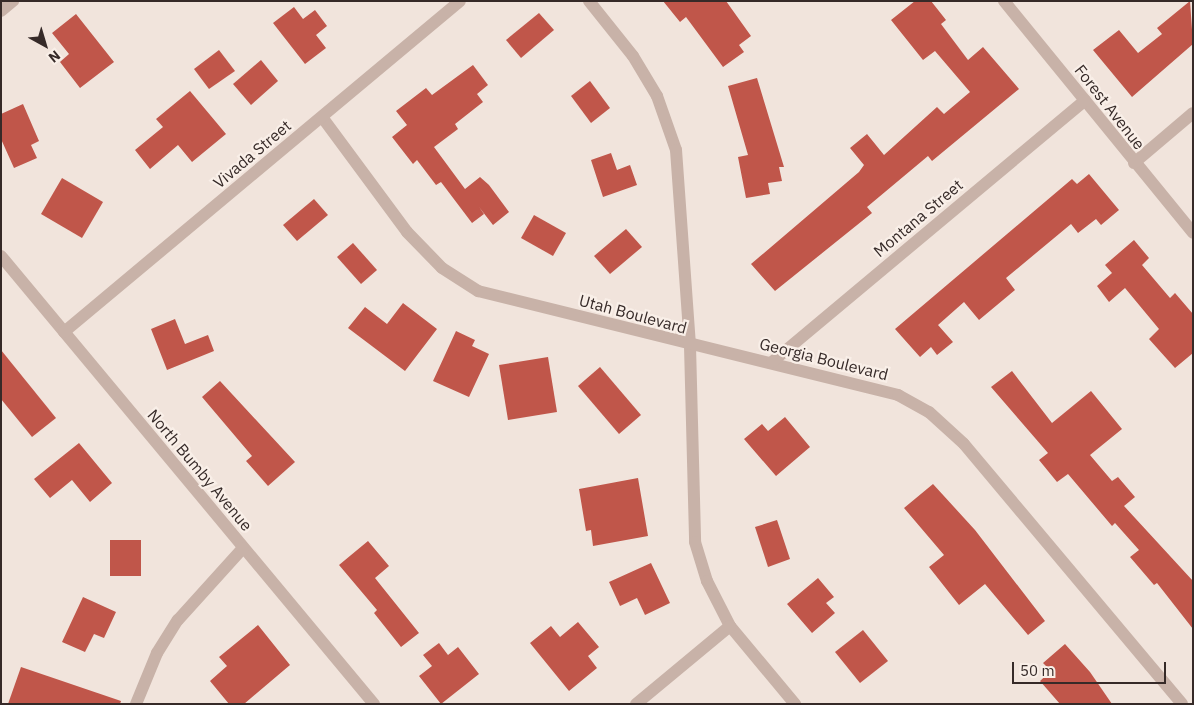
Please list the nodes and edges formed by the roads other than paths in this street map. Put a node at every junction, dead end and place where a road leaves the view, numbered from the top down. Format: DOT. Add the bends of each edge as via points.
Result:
graph roads {
  1 [pos="13,1"];
  2 [pos="460,1"];
  3 [pos="589,1"];
  4 [pos="1004,1"];
  5 [pos="1,11"];
  6 [pos="1085,100"];
  7 [pos="1193,114"];
  8 [pos="322,117"];
  9 [pos="1134,163"];
  10 [pos="1193,233"];
  11 [pos="1,256"];
  12 [pos="64,332"];
  13 [pos="690,346"];
  14 [pos="772,362"];
  15 [pos="243,548"];
  16 [pos="730,626"];
  17 [pos="136,704"];
  18 [pos="374,704"];
  19 [pos="636,704"];
  20 [pos="795,704"];
  21 [pos="1182,704"];
  1 -- 5 [label="street"];
  2 -- 8 [label="street, Vivada Street"];
  3 -- 13 [label="street" via="657,96 676,150"];
  4 -- 6 [label="street, Forest Avenue"];
  6 -- 9 [label="street, Forest Avenue"];
  6 -- 14 [label="street, Montana Street"];
  7 -- 9 [label="street"];
  8 -- 12 [label="street, Vivada Street"];
  8 -- 13 [label="street, Utah Boulevard" via="407,232 442,268 478,291"];
  9 -- 10 [label="street, Forest Avenue"];
  11 -- 12 [label="street, North Bumby Avenue"];
  12 -- 15 [label="street, North Bumby Avenue"];
  13 -- 14 [label="street, Georgia Boulevard"];
  13 -- 16 [label="street, Utah Boulevard" via="695,542 707,581"];
  14 -- 21 [label="street, Georgia Boulevard" via="898,394 929,412 964,444"];
  15 -- 17 [label="street" via="178,620 158,653"];
  15 -- 18 [label="street, North Bumby Avenue"];
  16 -- 19 [label="street"];
  16 -- 20 [label="street, Utah Boulevard"];
}
